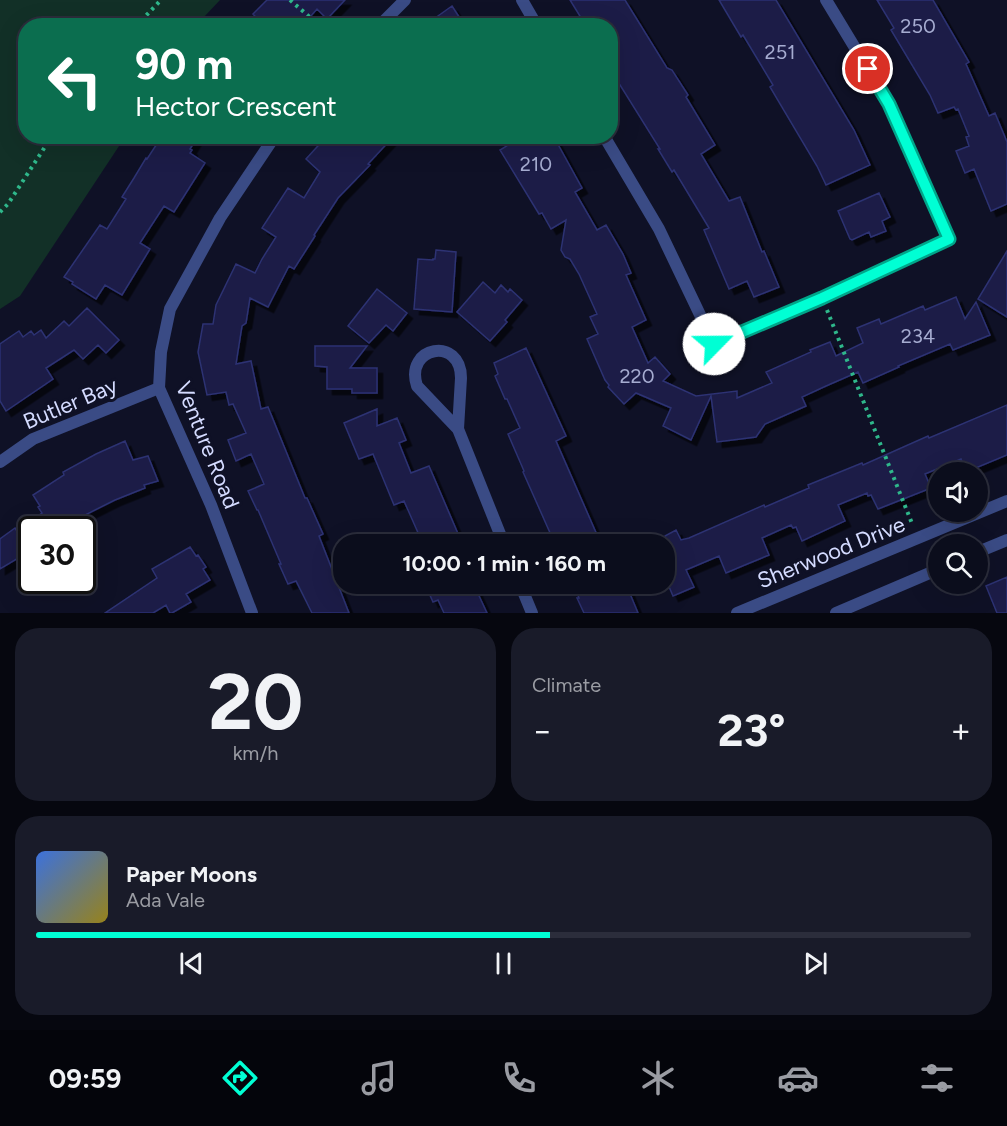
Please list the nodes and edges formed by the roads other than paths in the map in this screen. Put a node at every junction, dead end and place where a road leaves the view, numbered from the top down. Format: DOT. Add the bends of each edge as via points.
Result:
graph roads {
  1 [pos="405,0"];
  2 [pos="522,0"];
  3 [pos="826,0"];
  4 [pos="387,18"];
  5 [pos="532,18"];
  6 [pos="270,144"];
  7 [pos="609,144"];
  8 [pos="159,388"];
  9 [pos="458,429"];
  10 [pos="0,462"];
  11 [pos="1007,501"];
  12 [pos="500,534"];
  13 [pos="1007,540"];
  14 [pos="988,548"];
  15 [pos="928,574"];
  16 [pos="524,594"];
  17 [pos="252,613"];
  18 [pos="532,613"];
  19 [pos="736,613"];
  20 [pos="836,613"];
  1 -- 4 [label="street"];
  2 -- 5 [label="street"];
  3 -- 7 [label="street" via="889,104 949,239 714,344 659,229"];
  6 -- 8 [label="street, Venture Road" via="220,218 170,309"];
  8 -- 10 [label="street, Butler Bay" via="33,439"];
  8 -- 17 [label="street, Venture Road" via="211,505"];
  9 -- 9 [label="street" via="461,370 453,356 430,352 417,362 417,386"];
  9 -- 12 [label="street"];
  11 -- 19 [label="street, Sherwood Drive"];
  13 -- 14 [label="street"];
  15 -- 20 [label="street"];
  16 -- 18 [label="street"];
}
